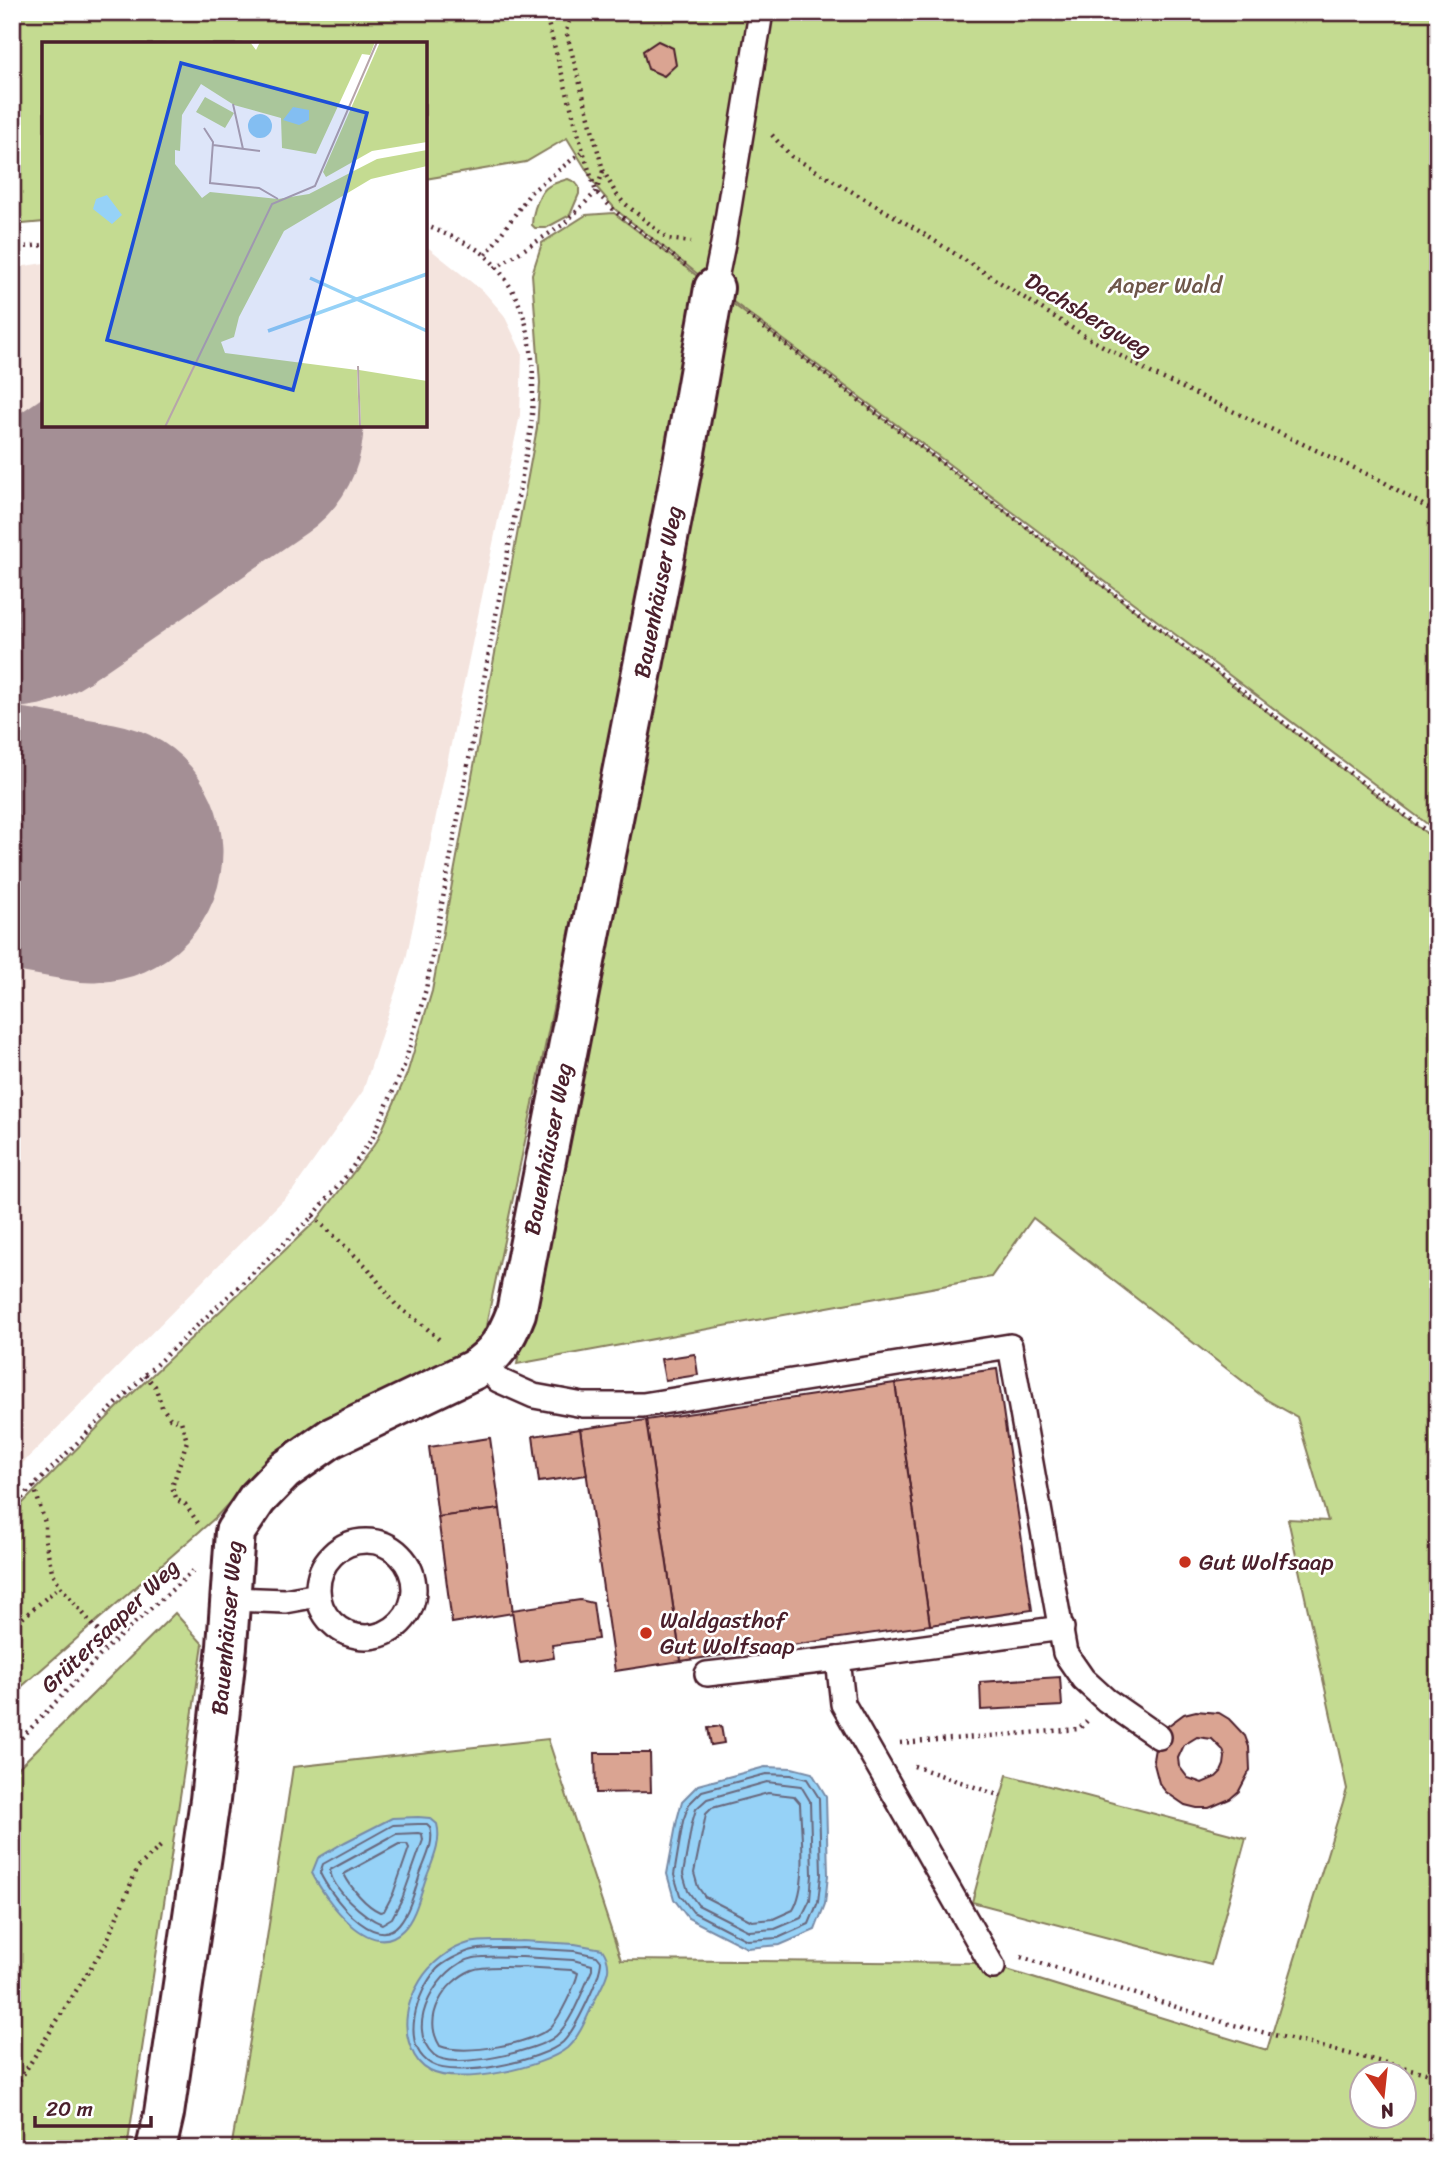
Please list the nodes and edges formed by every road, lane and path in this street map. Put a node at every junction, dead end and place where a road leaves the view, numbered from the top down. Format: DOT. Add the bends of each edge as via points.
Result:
graph roads {
  1 [pos="545,12"];
  2 [pos="580,12"];
  3 [pos="761,12"];
  4 [pos="745,106"];
  5 [pos="583,151"];
  6 [pos="603,170"];
  7 [pos="596,192"];
  8 [pos="427,226"];
  9 [pos="42,244"];
  10 [pos="723,244"];
  11 [pos="12,248"];
  12 [pos="486,255"];
  13 [pos="495,268"];
  14 [pos="704,280"];
  15 [pos="1438,514"];
  16 [pos="1438,840"];
  17 [pos="313,1216"];
  18 [pos="478,1367"];
  19 [pos="145,1375"];
  20 [pos="34,1485"];
  21 [pos="12,1508"];
  22 [pos="216,1528"];
  23 [pos="60,1586"];
  24 [pos="318,1595"];
  25 [pos="230,1599"];
  26 [pos="12,1627"];
  27 [pos="1062,1628"];
  28 [pos="110,1645"];
  29 [pos="838,1659"];
  30 [pos="707,1674"];
  31 [pos="1106,1700"];
  32 [pos="1159,1737"];
  33 [pos="12,1748"];
  34 [pos="874,1755"];
  35 [pos="1001,1796"];
  36 [pos="165,1842"];
  37 [pos="981,1944"];
  38 [pos="993,1967"];
  39 [pos="1438,2076"];
  40 [pos="12,2092"];
  41 [pos="156,2149"];
  1 -- 5 [label="path"];
  2 -- 6 [label="path" via="565,31"];
  3 -- 4 [label="lane, Bauenhäuser Weg"];
  4 -- 10 [label="lane, Bauenhäuser Weg"];
  4 -- 15 [label="path, Dachsbergweg" via="791,156 1083,335 1151,373 1382,481"];
  5 -- 7 [label="path"];
  5 -- 12 [label="path" via="531,192"];
  6 -- 7 [label="path"];
  6 -- 10 [label="path" via="615,194 668,239"];
  7 -- 13 [label="path" via="564,224"];
  7 -- 14 [label="path"];
  8 -- 12 [label="path"];
  9 -- 11 [label="path"];
  10 -- 14 [label="lane, Bauenhäuser Weg"];
  12 -- 13 [label="path"];
  13 -- 17 [label="path" via="515,293 532,349 531,428 426,989 404,1066 373,1137"];
  14 -- 16 [label="path"];
  14 -- 18 [label="street, Bauenhäuser Weg" via="683,466 516,1313 506,1339"];
  17 -- 18 [label="path" via="367,1267 396,1305"];
  17 -- 19 [label="path"];
  18 -- 22 [label="street, Bauenhäuser Weg" via="331,1438"];
  18 -- 27 [label="lane" via="534,1396 583,1405 643,1405 1010,1346"];
  19 -- 20 [label="path"];
  19 -- 22 [label="path" via="170,1419 181,1422 187,1441 172,1487 177,1500"];
  20 -- 21 [label="path"];
  20 -- 23 [label="path" via="52,1571"];
  22 -- 25 [label="street, Bauenhäuser Weg"];
  22 -- 28 [label="path, Grütersaaper Weg"];
  23 -- 26 [label="path"];
  23 -- 28 [label="path"];
  24 -- 24 [label="lane" via="323,1612 348,1635 381,1636 406,1618 413,1604 413,1573 390,1547 373,1541 355,1542 338,1549 326,1562"];
  24 -- 25 [label="lane" via="285,1601"];
  25 -- 41 [label="street, Bauenhäuser Weg" via="210,1800"];
  27 -- 29 [label="lane"];
  27 -- 31 [label="lane" via="1065,1653 1083,1679"];
  28 -- 33 [label="path, Grütersaaper Weg"];
  29 -- 30 [label="lane"];
  29 -- 34 [label="lane" via="843,1704"];
  31 -- 32 [label="lane"];
  31 -- 34 [label="path" via="1079,1729"];
  34 -- 35 [label="path"];
  34 -- 37 [label="lane"];
  36 -- 40 [label="path" via="138,1867 105,1945"];
  37 -- 38 [label="lane"];
  37 -- 39 [label="path" via="1226,2023"];
}
